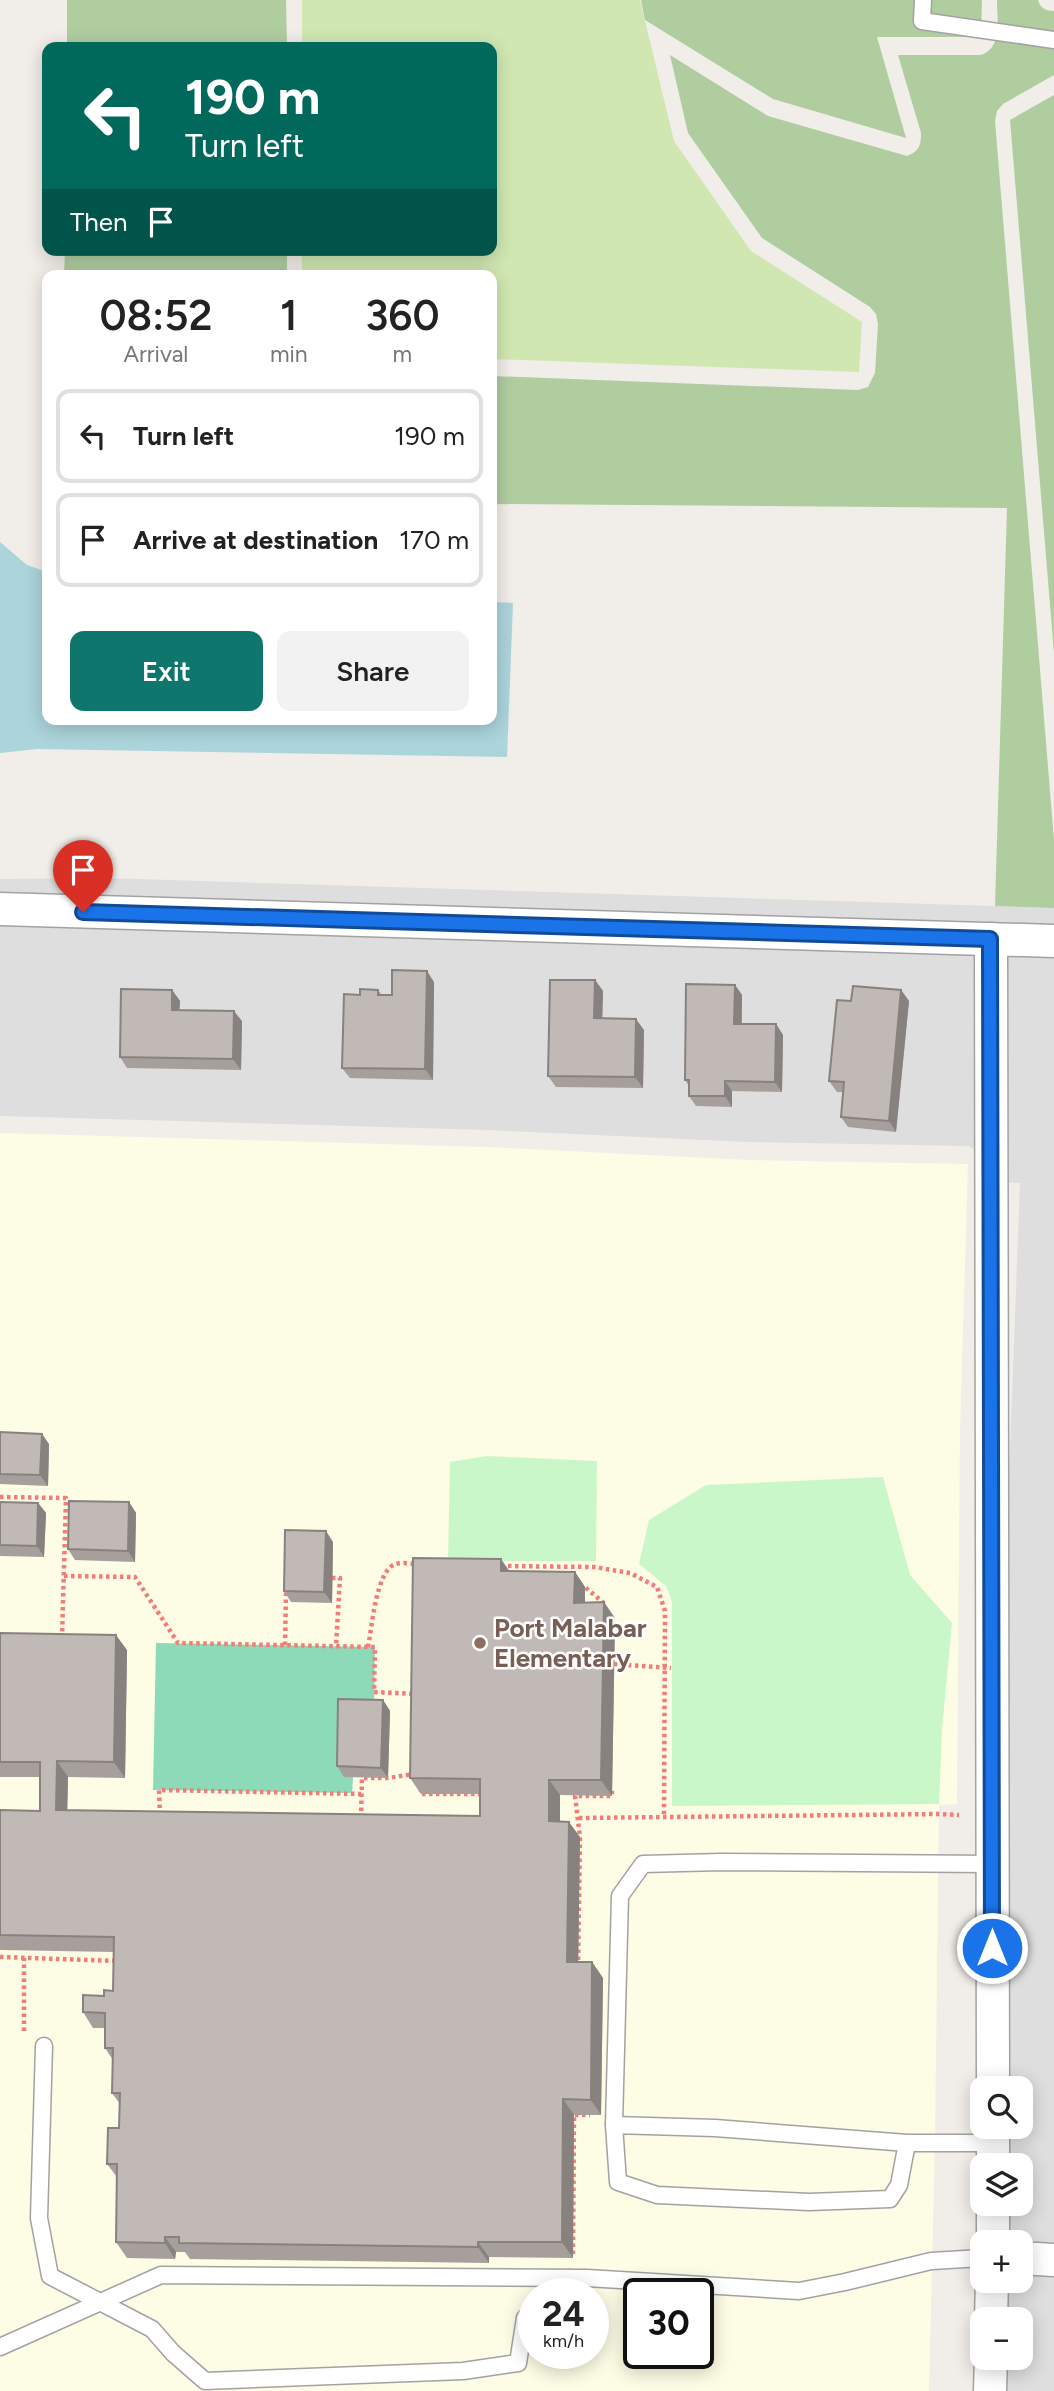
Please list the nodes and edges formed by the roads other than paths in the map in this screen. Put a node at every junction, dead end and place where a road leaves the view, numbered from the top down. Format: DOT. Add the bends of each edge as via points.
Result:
graph roads {
  1 [pos="923,0"];
  2 [pos="1054,40"];
  3 [pos="0,909"];
  4 [pos="990,939"];
  5 [pos="1054,941"];
  6 [pos="992,1864"];
  7 [pos="44,2050"];
  8 [pos="993,2076"];
  9 [pos="608,2120"];
  10 [pos="907,2143"];
  11 [pos="993,2145"];
  12 [pos="970,2259"];
  13 [pos="1033,2259"];
  14 [pos="1054,2260"];
  15 [pos="571,2278"];
  16 [pos="609,2280"];
  17 [pos="98,2303"];
  18 [pos="0,2347"];
  19 [pos="518,2363"];
  20 [pos="991,2370"];
  21 [pos="990,2391"];
  1 -- 2 [label="lane" via="922,21"];
  3 -- 4 [label="street"];
  4 -- 5 [label="street"];
  4 -- 6 [label="street"];
  6 -- 8 [label="street"];
  6 -- 9 [label="lane" via="643,1864 620,1896"];
  7 -- 17 [label="lane" via="39,2218 50,2276"];
  9 -- 10 [label="lane"];
  9 -- 10 [label="lane" via="618,2182 657,2195 808,2202 890,2199 899,2185"];
  10 -- 11 [label="lane"];
  12 -- 16 [label="lane" via="931,2261 799,2291"];
  13 -- 14 [label="street"];
  15 -- 17 [label="lane" via="161,2275"];
  17 -- 18 [label="lane"];
  17 -- 19 [label="lane" via="152,2329 205,2381 463,2371"];
  20 -- 21 [label="street"];
}
